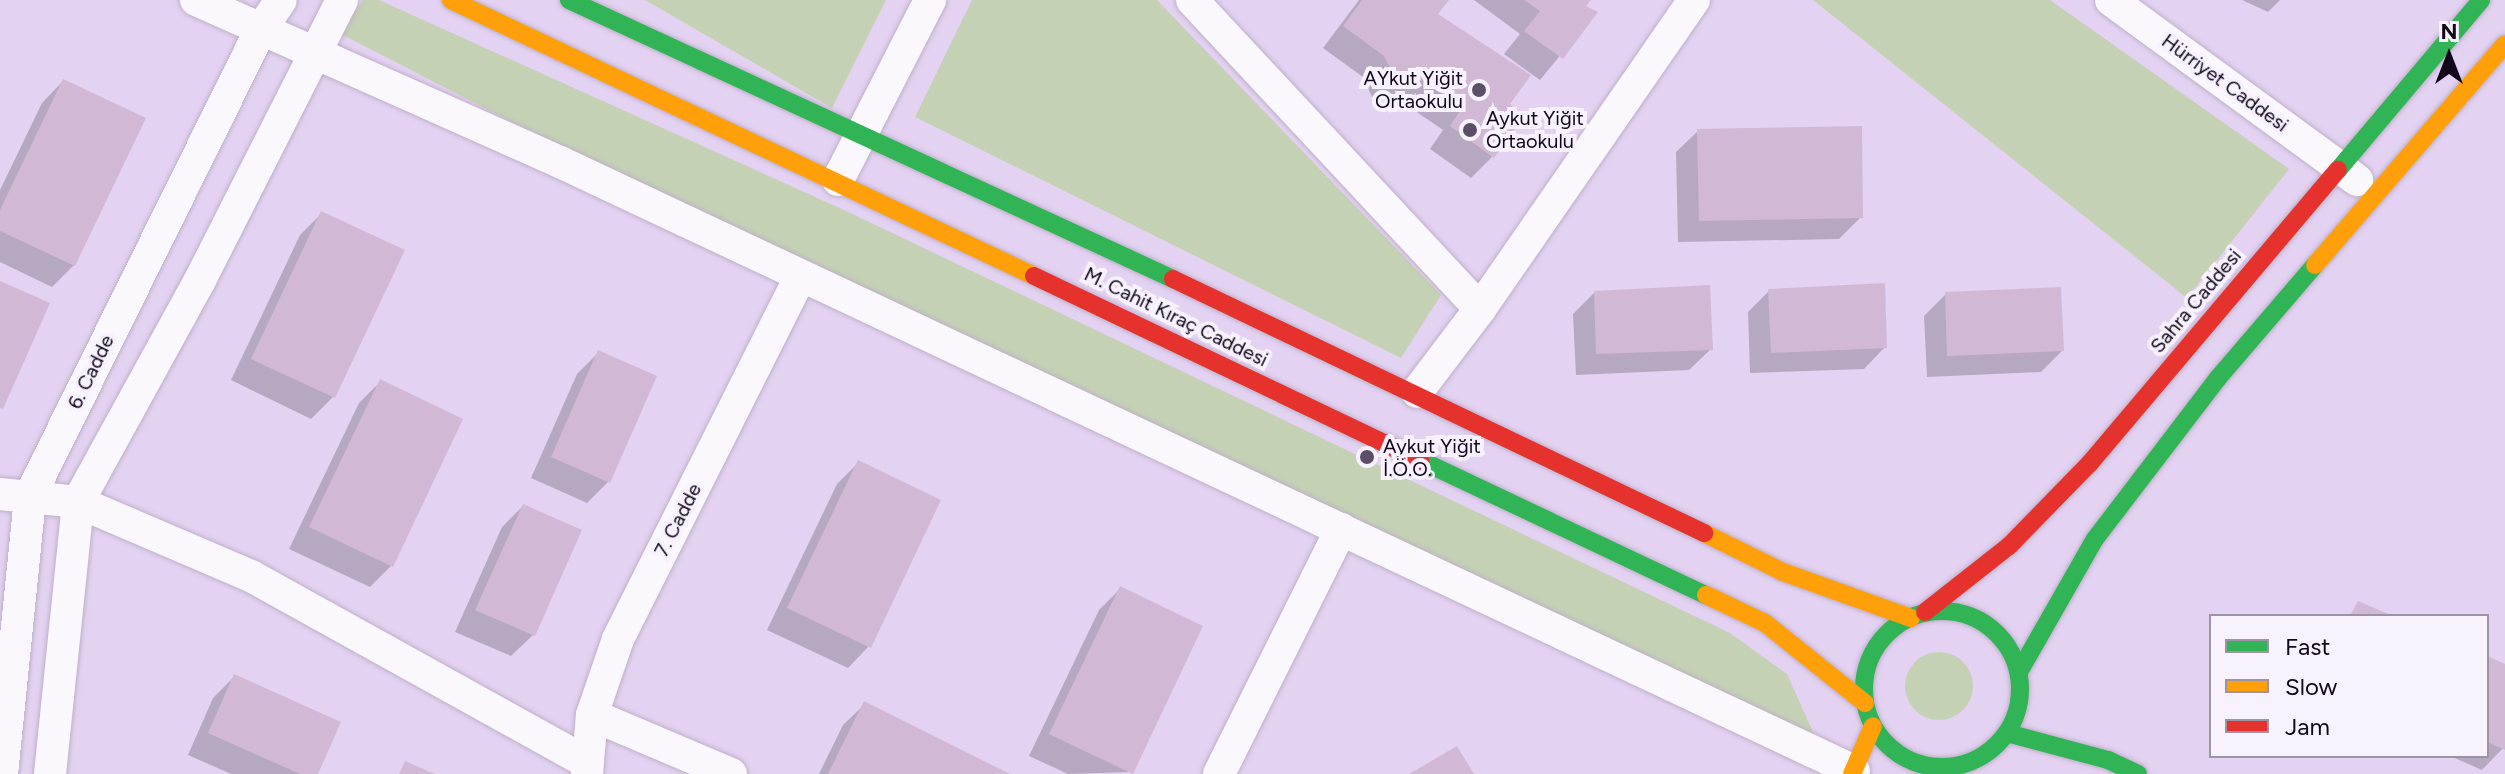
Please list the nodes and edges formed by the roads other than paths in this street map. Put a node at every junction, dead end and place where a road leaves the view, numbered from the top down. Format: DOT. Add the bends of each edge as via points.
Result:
graph roads {
  1 [pos="196,0"];
  2 [pos="281,0"];
  3 [pos="342,0"];
  4 [pos="451,0"];
  5 [pos="569,0"];
  6 [pos="930,0"];
  7 [pos="1192,0"];
  8 [pos="1694,0"];
  9 [pos="2111,0"];
  10 [pos="2481,0"];
  11 [pos="260,31"];
  12 [pos="2505,44"];
  13 [pos="313,51"];
  14 [pos="861,135"];
  15 [pos="2339,167"];
  16 [pos="838,180"];
  17 [pos="2377,196"];
  18 [pos="800,277"];
  19 [pos="1480,309"];
  20 [pos="1417,392"];
  21 [pos="15,495"];
  22 [pos="78,502"];
  23 [pos="1341,529"];
  24 [pos="1918,615"];
  25 [pos="2019,672"];
  26 [pos="1865,703"];
  27 [pos="592,715"];
  28 [pos="1873,726"];
  29 [pos="2007,733"];
  30 [pos="587,768"];
  31 [pos="1963,768"];
  32 [pos="1853,772"];
  33 [pos="2,774"];
  34 [pos="50,774"];
  35 [pos="731,774"];
  36 [pos="1219,774"];
  37 [pos="2138,774"];
  1 -- 11 [label="street"];
  2 -- 11 [label="street, 6. Cadde"];
  3 -- 13 [label="street"];
  4 -- 16 [label="street, M. Cahit Kıraç Caddesi"];
  5 -- 14 [label="street, M. Cahit Kıraç Caddesi"];
  6 -- 14 [label="street"];
  7 -- 19 [label="street"];
  8 -- 19 [label="street"];
  9 -- 15 [label="street, Hürriyet Caddesi"];
  10 -- 15 [label="street, Sahra Caddesi"];
  11 -- 13 [label="street"];
  11 -- 21 [label="street, 6. Cadde"];
  12 -- 17 [label="street"];
  13 -- 18 [label="street"];
  13 -- 22 [label="street" via="200,280"];
  14 -- 16 [label="street"];
  14 -- 20 [label="street, M. Cahit Kıraç Caddesi"];
  15 -- 17 [label="street, Hürriyet Caddesi"];
  15 -- 24 [label="street, Sahra Caddesi" via="2090,463 2009,546"];
  16 -- 26 [label="street, M. Cahit Kıraç Caddesi" via="1765,623"];
  17 -- 25 [label="street" via="2218,378 2095,539"];
  18 -- 23 [label="street"];
  18 -- 27 [label="street, 7. Cadde" via="618,639"];
  19 -- 20 [label="street"];
  20 -- 24 [label="street, M. Cahit Kıraç Caddesi" via="1783,572"];
  21 -- 22 [label="street"];
  21 -- 33 [label="street, 6. Cadde"];
  22 -- 30 [label="street" via="251,576"];
  22 -- 34 [label="street"];
  23 -- 32 [label="street"];
  23 -- 36 [label="street"];
  24 -- 25 [label="street" via="1974,617 1995,631"];
  24 -- 26 [label="street" via="1884,636 1871,656"];
  25 -- 29 [label="street" via="2020,693"];
  26 -- 28 [label="street"];
  27 -- 30 [label="street, 7. Cadde"];
  27 -- 35 [label="street"];
  28 -- 31 [label="street" via="1904,757"];
  28 -- 32 [label="street"];
  29 -- 31 [label="street"];
  29 -- 37 [label="street" via="2108,760"];
}
